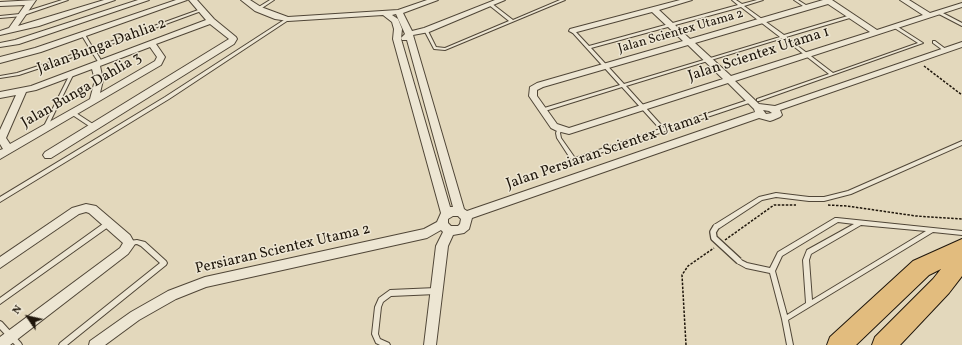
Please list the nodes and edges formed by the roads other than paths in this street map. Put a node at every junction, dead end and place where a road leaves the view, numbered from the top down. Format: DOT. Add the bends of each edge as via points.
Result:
graph roads {
  1 [pos="66,0"];
  2 [pos="111,0"];
  3 [pos="145,0"];
  4 [pos="183,0"];
  5 [pos="193,0"];
  6 [pos="245,0"];
  7 [pos="272,0"];
  8 [pos="434,0"];
  9 [pos="501,0"];
  10 [pos="563,0"];
  11 [pos="688,0"];
  12 [pos="734,0"];
  13 [pos="761,0"];
  14 [pos="796,0"];
  15 [pos="828,0"];
  16 [pos="905,0"];
  17 [pos="31,1"];
  18 [pos="0,4"];
  19 [pos="490,4"];
  20 [pos="962,5"];
  21 [pos="742,6"];
  22 [pos="807,7"];
  23 [pos="258,9"];
  24 [pos="202,10"];
  25 [pos="653,10"];
  26 [pos="384,12"];
  27 [pos="399,12"];
  28 [pos="938,12"];
  29 [pos="22,15"];
  30 [pos="929,15"];
  31 [pos="852,16"];
  32 [pos="0,17"];
  33 [pos="288,19"];
  34 [pos="211,21"];
  35 [pos="512,21"];
  36 [pos="762,21"];
  37 [pos="670,25"];
  38 [pos="894,26"];
  39 [pos="962,26"];
  40 [pos="12,30"];
  41 [pos="426,30"];
  42 [pos="573,31"];
  43 [pos="876,32"];
  44 [pos="0,33"];
  45 [pos="83,34"];
  46 [pos="409,34"];
  47 [pos="783,37"];
  48 [pos="690,42"];
  49 [pos="934,42"];
  50 [pos="152,44"];
  51 [pos="962,44"];
  52 [pos="0,45"];
  53 [pos="588,48"];
  54 [pos="93,49"];
  55 [pos="401,49"];
  56 [pos="945,50"];
  57 [pos="807,55"];
  58 [pos="0,60"];
  59 [pos="709,60"];
  60 [pos="98,63"];
  61 [pos="605,66"];
  62 [pos="72,73"];
  63 [pos="832,73"];
  64 [pos="0,77"];
  65 [pos="732,78"];
  66 [pos="622,86"];
  67 [pos="22,91"];
  68 [pos="0,95"];
  69 [pos="94,101"];
  70 [pos="761,106"];
  71 [pos="642,107"];
  72 [pos="543,110"];
  73 [pos="73,113"];
  74 [pos="94,127"];
  75 [pos="45,130"];
  76 [pos="562,130"];
  77 [pos="663,130"];
  78 [pos="962,143"];
  79 [pos="9,150"];
  80 [pos="0,155"];
  81 [pos="48,156"];
  82 [pos="0,200"];
  83 [pos="462,213"];
  84 [pos="446,222"];
  85 [pos="109,223"];
  86 [pos="859,224"];
  87 [pos="931,231"];
  88 [pos="962,233"];
  89 [pos="126,247"];
  90 [pos="962,248"];
  91 [pos="962,260"];
  92 [pos="0,263"];
  93 [pos="772,271"];
  94 [pos="436,291"];
  95 [pos="0,301"];
  96 [pos="809,304"];
  97 [pos="785,318"];
  98 [pos="0,324"];
  99 [pos="15,341"];
  100 [pos="0,345"];
  101 [pos="62,345"];
  102 [pos="95,345"];
  103 [pos="387,345"];
  104 [pos="430,345"];
  105 [pos="790,345"];
  106 [pos="839,345"];
  107 [pos="884,345"];
  1 -- 29 [label="lane"];
  2 -- 40 [label="street"];
  3 -- 52 [label="street"];
  4 -- 45 [label="street"];
  5 -- 24 [label="street"];
  6 -- 23 [label="street"];
  7 -- 23 [label="lane"];
  8 -- 27 [label="street"];
  9 -- 19 [label="street"];
  10 -- 35 [label="lane"];
  11 -- 25 [label="street"];
  12 -- 21 [label="lane"];
  13 -- 21 [label="lane"];
  14 -- 22 [label="lane"];
  15 -- 22 [label="street, Jalan Scientex Utama 2"];
  15 -- 31 [label="street"];
  16 -- 30 [label="street"];
  17 -- 18 [label="street"];
  17 -- 29 [label="street"];
  19 -- 35 [label="lane"];
  19 -- 41 [label="street"];
  20 -- 28 [label="street, Jalan Scientex Utama 1"];
  21 -- 36 [label="lane"];
  21 -- 37 [label="lane"];
  22 -- 36 [label="street, Jalan Scientex Utama 2"];
  23 -- 33 [label="street"];
  24 -- 34 [label="street"];
  24 -- 54 [label="lane"];
  25 -- 37 [label="street"];
  25 -- 42 [label="street"];
  26 -- 27 [label="street"];
  26 -- 33 [label="street"];
  26 -- 55 [label="street" via="395,21 398,29 397,40"];
  27 -- 46 [label="street"];
  28 -- 30 [label="street, Jalan Scientex Utama 1"];
  28 -- 39 [label="lane"];
  29 -- 32 [label="lane"];
  29 -- 40 [label="street"];
  30 -- 38 [label="street, Jalan Scientex Utama 1"];
  31 -- 43 [label="street"];
  31 -- 47 [label="lane"];
  33 -- 82 [label="lane" via="161,102"];
  34 -- 50 [label="street, Jalan Bunga Dahlia 2"];
  34 -- 74 [label="street" via="233,39 231,42"];
  35 -- 41 [label="lane" via="441,50 435,48"];
  36 -- 47 [label="lane"];
  36 -- 48 [label="street, Jalan Scientex Utama 2"];
  37 -- 48 [label="street"];
  37 -- 53 [label="lane"];
  38 -- 43 [label="street, Jalan Scientex Utama 1"];
  38 -- 63 [label="lane" via="921,43"];
  40 -- 44 [label="street"];
  41 -- 46 [label="street"];
  42 -- 53 [label="lane"];
  43 -- 57 [label="street, Jalan Scientex Utama 1"];
  45 -- 54 [label="lane"];
  45 -- 58 [label="street"];
  46 -- 55 [label="street" via="402,41"];
  46 -- 83 [label="street"];
  47 -- 57 [label="lane"];
  47 -- 59 [label="lane"];
  48 -- 59 [label="street"];
  48 -- 61 [label="street, Jalan Scientex Utama 2"];
  49 -- 56 [label="lane"];
  50 -- 60 [label="street, Jalan Bunga Dahlia 2"];
  50 -- 69 [label="street, Jalan Bunga Dahlia 3" via="161,58 158,63"];
  51 -- 56 [label="street, Jalan Persiaran Scientex Utama 1"];
  53 -- 61 [label="lane"];
  54 -- 60 [label="lane"];
  54 -- 64 [label="lane" via="18,74"];
  55 -- 84 [label="street"];
  56 -- 70 [label="street, Jalan Persiaran Scientex Utama 1"];
  57 -- 63 [label="lane"];
  57 -- 65 [label="street, Jalan Scientex Utama 1"];
  59 -- 65 [label="street"];
  59 -- 66 [label="lane"];
  60 -- 62 [label="street, Jalan Bunga Dahlia 2"];
  60 -- 69 [label="street" via="100,80"];
  61 -- 66 [label="lane"];
  61 -- 72 [label="street, Jalan Scientex Utama 2" via="536,86 532,93"];
  62 -- 67 [label="street, Jalan Bunga Dahlia 2"];
  62 -- 75 [label="lane"];
  63 -- 70 [label="lane"];
  65 -- 70 [label="street"];
  65 -- 71 [label="street, Jalan Scientex Utama 1"];
  66 -- 71 [label="lane"];
  66 -- 72 [label="lane"];
  67 -- 68 [label="street, Jalan Bunga Dahlia 2"];
  67 -- 79 [label="street" via="0,138"];
  69 -- 73 [label="street, Jalan Bunga Dahlia 3"];
  70 -- 77 [label="lane"];
  70 -- 83 [label="street, Jalan Persiaran Scientex Utama 1"];
  71 -- 76 [label="street, Jalan Scientex Utama 1" via="569,131"];
  71 -- 77 [label="lane"];
  72 -- 76 [label="street" via="554,126"];
  73 -- 74 [label="lane"];
  73 -- 75 [label="street, Jalan Bunga Dahlia 3"];
  74 -- 81 [label="street"];
  75 -- 79 [label="street, Jalan Bunga Dahlia 3"];
  76 -- 77 [label="lane" via="558,133 559,138 574,160"];
  78 -- 93 [label="lane, bridge" via="849,193 824,199 776,195 761,198 716,227 713,232 714,238 739,262"];
  79 -- 80 [label="street, Jalan Bunga Dahlia 3"];
  83 -- 84 [label="street" via="454,211"];
  83 -- 84 [label="street" via="467,221 465,226 456,231"];
  84 -- 94 [label="street"];
  84 -- 102 [label="street, Persiaran Scientex Utama 2" via="427,233 205,282 135,316"];
  85 -- 89 [label="street" via="126,238"];
  85 -- 92 [label="street" via="92,209 76,211"];
  85 -- 95 [label="lane"];
  86 -- 87 [label="lane"];
  86 -- 93 [label="lane" via="837,220 780,254"];
  86 -- 96 [label="lane" via="809,252 806,260"];
  87 -- 88 [label="lane"];
  87 -- 96 [label="lane"];
  89 -- 99 [label="street"];
  89 -- 101 [label="lane" via="137,242 143,244 164,263"];
  90 -- 106 [label="highway" via="921,268"];
  91 -- 107 [label="highway" via="941,286"];
  93 -- 97 [label="lane"];
  94 -- 103 [label="lane" via="390,293 381,300 375,334 378,341"];
  94 -- 104 [label="street"];
  96 -- 97 [label="lane"];
  97 -- 105 [label="lane"];
  98 -- 99 [label="lane"];
  99 -- 100 [label="street"];
}
